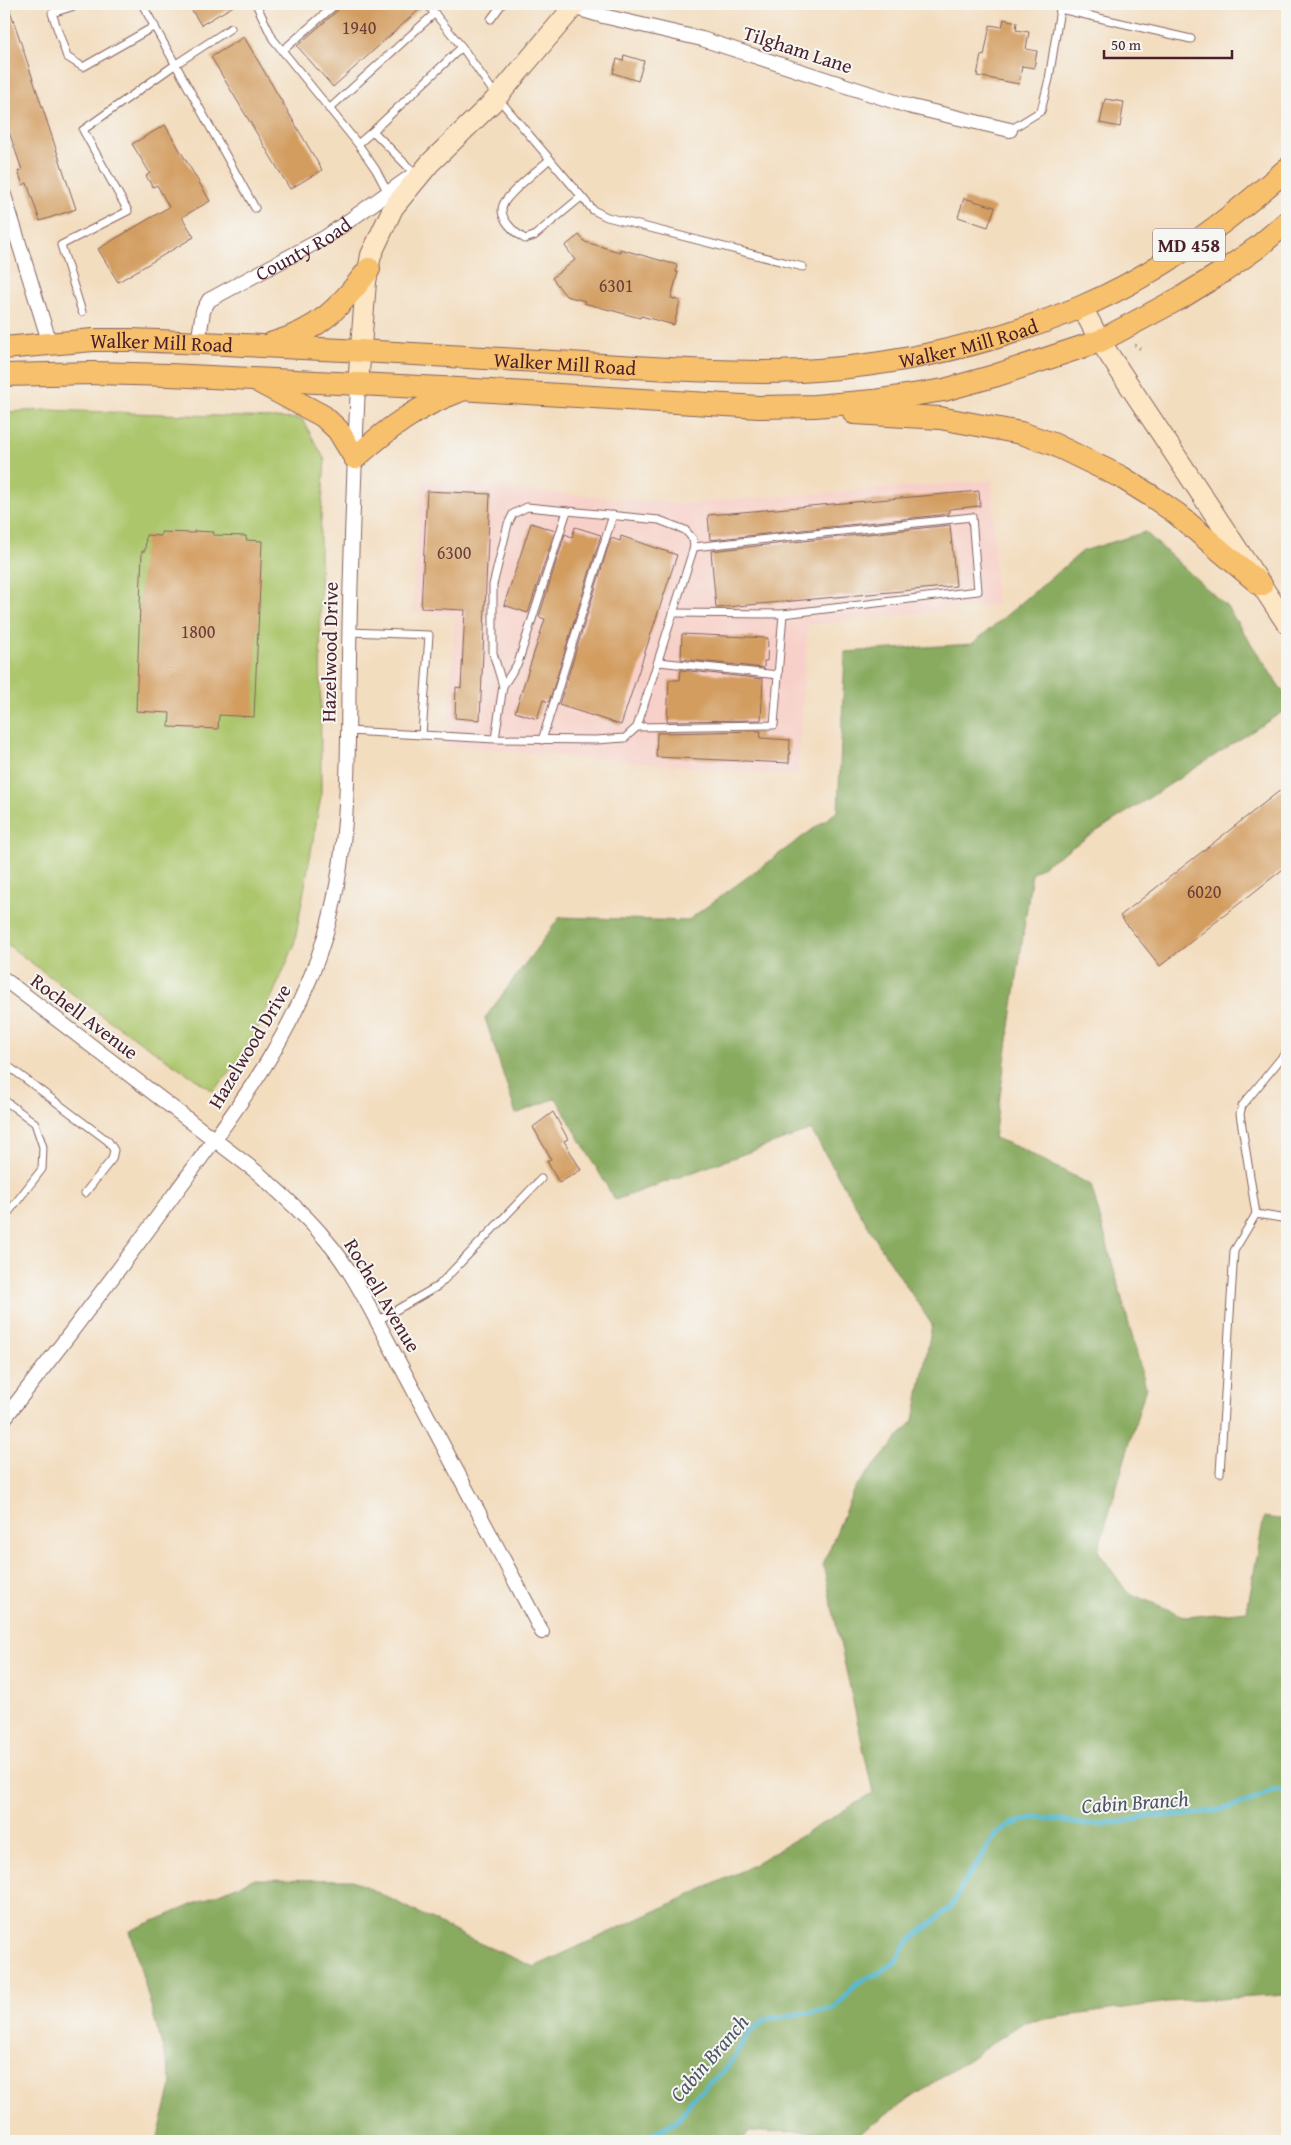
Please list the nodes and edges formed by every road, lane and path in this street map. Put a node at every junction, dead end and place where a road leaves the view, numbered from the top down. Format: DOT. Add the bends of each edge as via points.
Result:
graph roads {
  1 [pos="81,4"];
  2 [pos="142,4"];
  3 [pos="256,4"];
  4 [pos="336,4"];
  5 [pos="428,4"];
  6 [pos="502,4"];
  7 [pos="575,5"];
  8 [pos="435,13"];
  9 [pos="491,19"];
  10 [pos="156,26"];
  11 [pos="231,28"];
  12 [pos="1191,39"];
  13 [pos="462,47"];
  14 [pos="282,51"];
  15 [pos="176,64"];
  16 [pos="497,97"];
  17 [pos="329,109"];
  18 [pos="1010,130"];
  19 [pos="372,131"];
  20 [pos="358,144"];
  21 [pos="550,159"];
  22 [pos="422,168"];
  23 [pos="1287,169"];
  24 [pos="388,194"];
  25 [pos="4,195"];
  26 [pos="581,197"];
  27 [pos="255,208"];
  28 [pos="1287,222"];
  29 [pos="803,267"];
  30 [pos="369,269"];
  31 [pos="1082,307"];
  32 [pos="82,312"];
  33 [pos="1100,341"];
  34 [pos="198,343"];
  35 [pos="50,344"];
  36 [pos="1135,345"];
  37 [pos="263,346"];
  38 [pos="4,348"];
  39 [pos="1142,350"];
  40 [pos="360,351"];
  41 [pos="4,376"];
  42 [pos="253,379"];
  43 [pos="358,384"];
  44 [pos="465,390"];
  45 [pos="758,407"];
  46 [pos="355,458"];
  47 [pos="567,511"];
  48 [pos="613,515"];
  49 [pos="694,547"];
  50 [pos="1261,585"];
  51 [pos="674,613"];
  52 [pos="783,614"];
  53 [pos="1287,624"];
  54 [pos="349,632"];
  55 [pos="659,662"];
  56 [pos="778,675"];
  57 [pos="503,686"];
  58 [pos="637,727"];
  59 [pos="348,731"];
  60 [pos="422,735"];
  61 [pos="495,739"];
  62 [pos="542,740"];
  63 [pos="4,979"];
  64 [pos="1287,1051"];
  65 [pos="4,1063"];
  66 [pos="4,1100"];
  67 [pos="215,1139"];
  68 [pos="541,1179"];
  69 [pos="85,1194"];
  70 [pos="1256,1214"];
  71 [pos="4,1218"];
  72 [pos="1287,1219"];
  73 [pos="378,1321"];
  74 [pos="4,1418"];
  75 [pos="1220,1474"];
  76 [pos="542,1632"];
  1 -- 10 [label="lane" via="52,13 67,57 83,67"];
  2 -- 10 [label="lane"];
  3 -- 14 [label="lane"];
  4 -- 14 [label="lane"];
  5 -- 8 [label="lane"];
  6 -- 9 [label="lane"];
  7 -- 16 [label="street, County Road"];
  7 -- 18 [label="street, Tilgham Lane" via="603,16 702,39 908,106"];
  8 -- 13 [label="lane"];
  8 -- 17 [label="lane"];
  10 -- 15 [label="lane"];
  11 -- 15 [label="lane"];
  12 -- 18 [label="lane" via="1060,9 1041,111"];
  13 -- 16 [label="lane"];
  13 -- 19 [label="lane"];
  14 -- 17 [label="lane"];
  15 -- 27 [label="lane"];
  15 -- 32 [label="lane" via="82,130 128,211 61,245"];
  16 -- 21 [label="lane"];
  16 -- 22 [label="street, County Road"];
  17 -- 20 [label="lane"];
  19 -- 20 [label="lane"];
  19 -- 22 [label="lane"];
  20 -- 24 [label="lane"];
  21 -- 26 [label="lane"];
  21 -- 26 [label="lane" via="507,198 502,207 503,216 517,234 525,239 534,236"];
  22 -- 24 [label="street, County Road"];
  22 -- 30 [label="street, County Road" via="393,208"];
  23 -- 31 [label="main road, MD 458" via="1217,227 1154,268"];
  24 -- 34 [label="street, County Road" via="326,237 209,300 203,311"];
  25 -- 35 [label="street"];
  26 -- 29 [label="lane" via="593,210 607,216"];
  28 -- 33 [label="main road, MD 458" via="1224,271"];
  30 -- 37 [label="main road" via="344,302 325,319 293,337"];
  30 -- 40 [label="street, County Road"];
  31 -- 33 [label="street"];
  31 -- 40 [label="main road, Walker Mill Road" via="935,353 855,367 804,371 682,370"];
  33 -- 45 [label="main road, Walker Mill Road" via="944,390 874,401"];
  33 -- 50 [label="street"];
  34 -- 35 [label="main road, Walker Mill Road" via="130,340"];
  34 -- 37 [label="main road, Walker Mill Road"];
  35 -- 38 [label="main road, Walker Mill Road"];
  36 -- 39 [label="path"];
  37 -- 40 [label="main road, Walker Mill Road"];
  40 -- 43 [label="street, County Road"];
  41 -- 42 [label="main road, Walker Mill Road" via="94,373"];
  42 -- 43 [label="main road, Walker Mill Road"];
  42 -- 46 [label="main road" via="323,416 338,430"];
  43 -- 44 [label="main road, Walker Mill Road"];
  43 -- 46 [label="street, Hazelwood Drive"];
  44 -- 45 [label="main road, Walker Mill Road"];
  44 -- 46 [label="main road" via="434,400 386,430"];
  45 -- 50 [label="main road" via="940,418 1021,433 1081,457 1153,497"];
  46 -- 54 [label="street, Hazelwood Drive"];
  47 -- 48 [label="lane"];
  47 -- 57 [label="lane" via="518,664"];
  47 -- 57 [label="lane" via="527,507 513,514 508,524 493,586 493,653"];
  48 -- 49 [label="lane" via="659,520 684,530 693,539"];
  48 -- 62 [label="lane"];
  49 -- 51 [label="lane"];
  49 -- 52 [label="lane" via="972,517 978,591"];
  50 -- 53 [label="street"];
  51 -- 52 [label="lane"];
  51 -- 55 [label="lane"];
  52 -- 56 [label="lane"];
  54 -- 59 [label="street, Hazelwood Drive"];
  54 -- 60 [label="lane" via="429,635"];
  55 -- 56 [label="lane"];
  55 -- 58 [label="lane"];
  56 -- 58 [label="lane" via="774,726"];
  57 -- 61 [label="lane"];
  58 -- 62 [label="lane" via="625,738"];
  59 -- 60 [label="lane"];
  59 -- 67 [label="street, Hazelwood Drive" via="344,843 323,943 290,1023 258,1078"];
  60 -- 61 [label="lane"];
  61 -- 62 [label="lane"];
  63 -- 67 [label="street, Rochell Avenue"];
  64 -- 70 [label="lane" via="1242,1106 1240,1114"];
  65 -- 69 [label="lane" via="108,1141 114,1150 112,1160"];
  66 -- 71 [label="lane" via="34,1123 43,1147 42,1169"];
  67 -- 73 [label="street, Rochell Avenue" via="258,1173 326,1240 351,1274"];
  67 -- 74 [label="street, Hazelwood Drive" via="74,1330"];
  68 -- 73 [label="lane" via="438,1286"];
  70 -- 72 [label="lane"];
  70 -- 75 [label="lane" via="1234,1251"];
  73 -- 76 [label="street, Rochell Avenue"];
}
